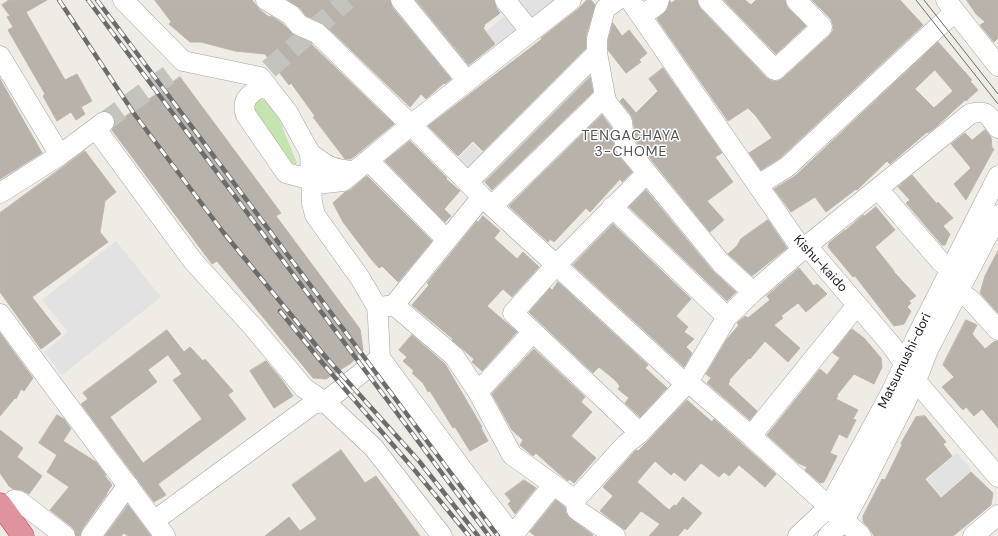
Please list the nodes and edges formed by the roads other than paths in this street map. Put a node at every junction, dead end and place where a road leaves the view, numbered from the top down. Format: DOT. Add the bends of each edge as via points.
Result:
graph roads {
  1 [pos="123,0"];
  2 [pos="266,0"];
  3 [pos="401,0"];
  4 [pos="505,0"];
  5 [pos="570,0"];
  6 [pos="617,0"];
  7 [pos="630,0"];
  8 [pos="659,0"];
  9 [pos="708,0"];
  10 [pos="796,0"];
  11 [pos="950,3"];
  12 [pos="641,16"];
  13 [pos="530,31"];
  14 [pos="597,53"];
  15 [pos="0,56"];
  16 [pos="998,66"];
  17 [pos="467,81"];
  18 [pos="269,89"];
  19 [pos="605,96"];
  20 [pos="411,125"];
  21 [pos="998,128"];
  22 [pos="310,153"];
  23 [pos="60,154"];
  24 [pos="361,165"];
  25 [pos="647,173"];
  26 [pos="998,176"];
  27 [pos="312,179"];
  28 [pos="468,182"];
  29 [pos="758,185"];
  30 [pos="878,189"];
  31 [pos="0,193"];
  32 [pos="487,201"];
  33 [pos="612,207"];
  34 [pos="998,215"];
  35 [pos="447,240"];
  36 [pos="803,249"];
  37 [pos="556,265"];
  38 [pos="951,269"];
  39 [pos="753,292"];
  40 [pos="957,292"];
  41 [pos="857,305"];
  42 [pos="385,306"];
  43 [pos="0,316"];
  44 [pos="727,317"];
  45 [pos="998,330"];
  46 [pos="532,333"];
  47 [pos="380,358"];
  48 [pos="904,363"];
  49 [pos="916,380"];
  50 [pos="688,382"];
  51 [pos="478,392"];
  52 [pos="325,402"];
  53 [pos="640,433"];
  54 [pos="751,436"];
  55 [pos="998,477"];
  56 [pos="128,485"];
  57 [pos="553,485"];
  58 [pos="575,500"];
  59 [pos="7,502"];
  60 [pos="829,507"];
  61 [pos="998,515"];
  62 [pos="844,521"];
  63 [pos="160,529"];
  64 [pos="23,536"];
  65 [pos="65,536"];
  66 [pos="91,536"];
  67 [pos="442,536"];
  68 [pos="513,536"];
  69 [pos="615,536"];
  70 [pos="798,536"];
  71 [pos="828,536"];
  72 [pos="861,536"];
  73 [pos="973,536"];
  1 -- 18 [label="street" via="180,65 260,77"];
  2 -- 20 [label="street" via="308,29"];
  3 -- 17 [label="street"];
  4 -- 13 [label="street"];
  5 -- 13 [label="street"];
  6 -- 14 [label="street" via="605,9 597,39"];
  7 -- 12 [label="street, Kishu-kaido"];
  8 -- 12 [label="street"];
  9 -- 10 [label="street" via="775,70 822,27"];
  11 -- 16 [label="street"];
  11 -- 29 [label="street" via="938,27 787,167"];
  12 -- 29 [label="street, Kishu-kaido"];
  13 -- 17 [label="street"];
  14 -- 19 [label="street"];
  14 -- 28 [label="street"];
  15 -- 23 [label="street"];
  17 -- 20 [label="street"];
  18 -- 22 [label="street" via="288,113"];
  18 -- 27 [label="street" via="258,88 246,98 246,115 286,173"];
  19 -- 25 [label="street" via="607,103 622,122 625,146"];
  19 -- 32 [label="street"];
  20 -- 24 [label="street"];
  20 -- 28 [label="street"];
  21 -- 30 [label="street" via="986,113 980,111 970,114"];
  22 -- 24 [label="street" via="333,169"];
  22 -- 27 [label="street"];
  23 -- 31 [label="street"];
  23 -- 52 [label="street" via="100,126 193,261 304,388"];
  24 -- 27 [label="street" via="343,181 325,183"];
  24 -- 35 [label="street"];
  25 -- 33 [label="street"];
  25 -- 39 [label="street" via="720,263"];
  26 -- 38 [label="street, Matsumushi-dori"];
  27 -- 42 [label="street" via="315,215 360,278"];
  28 -- 32 [label="street"];
  29 -- 36 [label="street, Kishu-kaido"];
  30 -- 36 [label="street"];
  30 -- 38 [label="street" via="941,262"];
  32 -- 35 [label="street"];
  32 -- 37 [label="street"];
  33 -- 37 [label="street"];
  33 -- 44 [label="street"];
  34 -- 40 [label="street, Matsumushi-dori"];
  35 -- 42 [label="street"];
  36 -- 39 [label="street"];
  36 -- 41 [label="street, Kishu-kaido" via="812,252"];
  37 -- 46 [label="street" via="513,313"];
  37 -- 50 [label="street" via="679,378"];
  38 -- 48 [label="street, Matsumushi-dori"];
  39 -- 44 [label="street"];
  40 -- 45 [label="street" via="970,299"];
  40 -- 49 [label="street, Matsumushi-dori"];
  41 -- 48 [label="street, Kishu-kaido"];
  41 -- 54 [label="street"];
  42 -- 47 [label="street" via="378,318"];
  42 -- 51 [label="street" via="454,356"];
  43 -- 56 [label="street"];
  44 -- 50 [label="street"];
  46 -- 51 [label="street"];
  46 -- 53 [label="street"];
  47 -- 52 [label="street"];
  47 -- 68 [label="street"];
  48 -- 49 [label="street, Kishu-kaido"];
  48 -- 60 [label="street, Matsumushi-dori" via="892,391"];
  49 -- 55 [label="street, Kishu-kaido"];
  49 -- 62 [label="street, Matsumushi-dori"];
  50 -- 53 [label="street"];
  50 -- 54 [label="street"];
  51 -- 57 [label="street" via="512,455"];
  52 -- 63 [label="street" via="313,404"];
  52 -- 67 [label="street" via="374,448"];
  53 -- 58 [label="street" via="626,444"];
  54 -- 60 [label="street"];
  56 -- 63 [label="street"];
  56 -- 66 [label="street"];
  57 -- 58 [label="street"];
  57 -- 68 [label="street"];
  58 -- 69 [label="street" via="577,510"];
  59 -- 64 [label="highway"];
  59 -- 65 [label="street" via="19,501"];
  60 -- 62 [label="street"];
  60 -- 70 [label="street, Matsumushi-dori"];
  61 -- 73 [label="street"];
  62 -- 71 [label="street, Matsumushi-dori"];
  62 -- 72 [label="street"];
}
